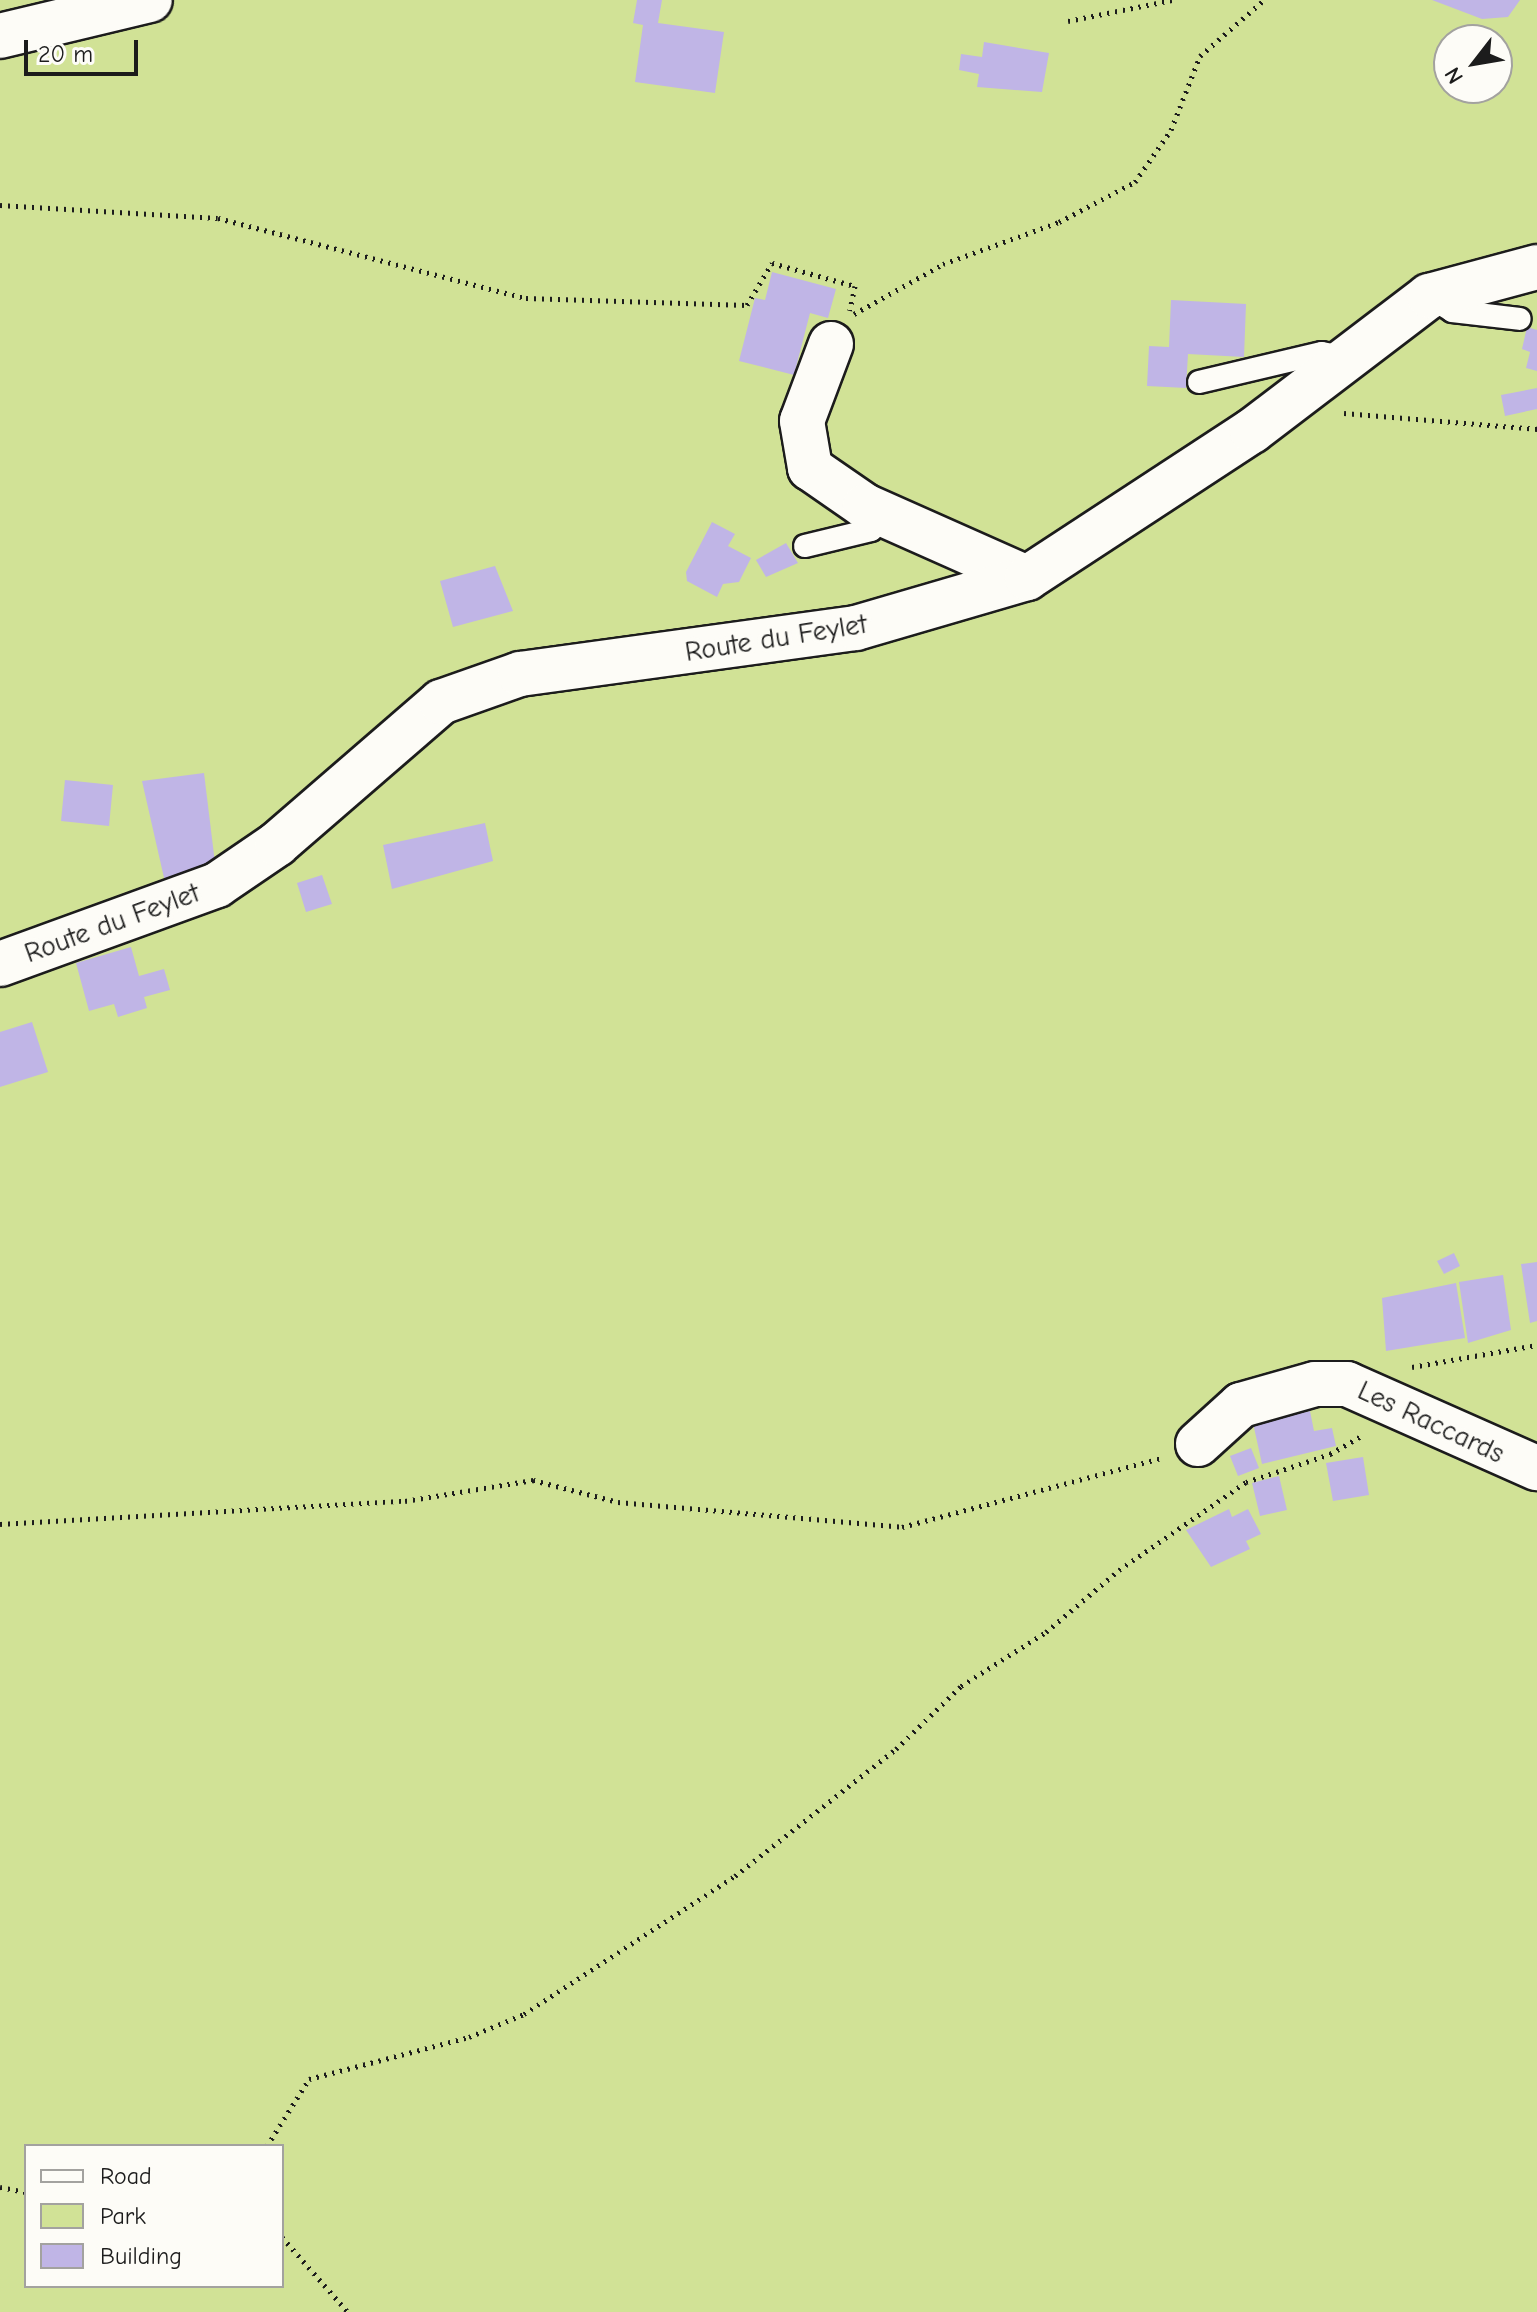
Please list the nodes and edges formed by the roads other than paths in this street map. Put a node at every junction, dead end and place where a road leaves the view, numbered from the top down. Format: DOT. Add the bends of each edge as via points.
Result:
graph roads {
  1 [pos="150,0"];
  2 [pos="0,36"];
  3 [pos="1537,267"];
  4 [pos="1429,296"];
  5 [pos="1520,319"];
  6 [pos="831,344"];
  7 [pos="1343,357"];
  8 [pos="1199,382"];
  9 [pos="888,515"];
  10 [pos="805,546"];
  11 [pos="1027,578"];
  12 [pos="0,964"];
  13 [pos="1198,1444"];
  14 [pos="1537,1468"];
  1 -- 2 [label="street"];
  3 -- 4 [label="street, Route du Feylet"];
  4 -- 5 [label="lane" via="1452,311"];
  4 -- 7 [label="street, Route du Feylet"];
  6 -- 9 [label="street" via="806,403 804,455 822,482"];
  7 -- 8 [label="lane" via="1322,353"];
  7 -- 11 [label="street, Route du Feylet" via="1117,525"];
  9 -- 10 [label="lane" via="871,530"];
  9 -- 11 [label="street"];
  11 -- 12 [label="street, Route du Feylet" via="856,628 520,674 441,702 277,844 217,885"];
  13 -- 14 [label="street, Les Raccards" via="1241,1405 1315,1384 1381,1395 1463,1441"];
}
